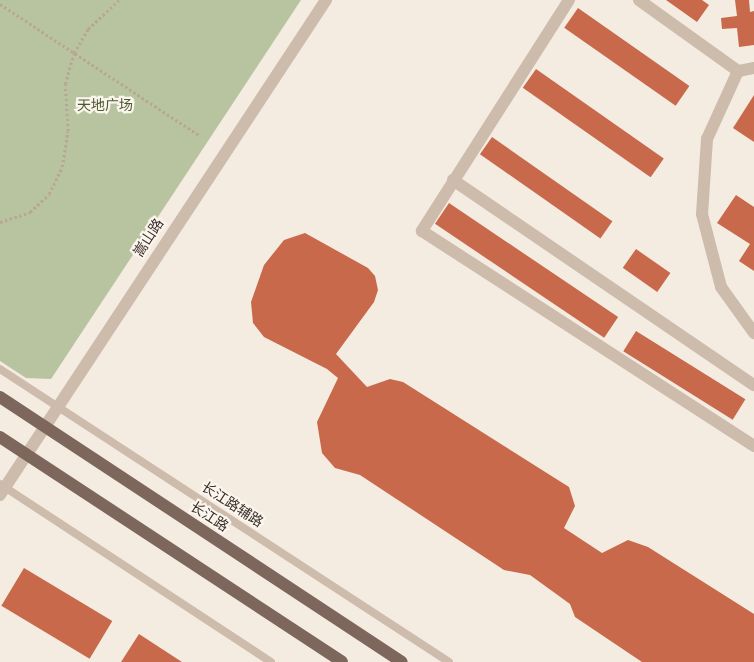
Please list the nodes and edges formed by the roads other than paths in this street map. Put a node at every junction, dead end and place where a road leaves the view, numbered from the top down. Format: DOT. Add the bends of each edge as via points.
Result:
graph roads {
  1 [pos="326,0"];
  2 [pos="569,0"];
  3 [pos="639,0"];
  4 [pos="754,68"];
  5 [pos="738,71"];
  6 [pos="453,180"];
  7 [pos="754,333"];
  8 [pos="0,369"];
  9 [pos="754,385"];
  10 [pos="0,397"];
  11 [pos="58,406"];
  12 [pos="45,426"];
  13 [pos="0,437"];
  14 [pos="754,446"];
  15 [pos="27,454"];
  16 [pos="2,488"];
  17 [pos="271,662"];
  18 [pos="342,662"];
  19 [pos="402,662"];
  20 [pos="449,662"];
  1 -- 11 [label="street, 嵩山路"];
  2 -- 6 [label="street"];
  3 -- 5 [label="street"];
  4 -- 5 [label="street"];
  5 -- 7 [label="street" via="708,140 702,214 721,286"];
  6 -- 9 [label="street"];
  6 -- 14 [label="street" via="422,231"];
  8 -- 11 [label="lane, 长江路辅路"];
  10 -- 12 [label="main road, 长江路"];
  11 -- 12 [label="street, 嵩山路"];
  11 -- 20 [label="lane, 长江路辅路"];
  12 -- 15 [label="street, 嵩山路"];
  12 -- 19 [label="main road, 长江路"];
  13 -- 15 [label="main road"];
  15 -- 16 [label="street, 嵩山路"];
  15 -- 18 [label="main road"];
  16 -- 17 [label="lane"];
}
